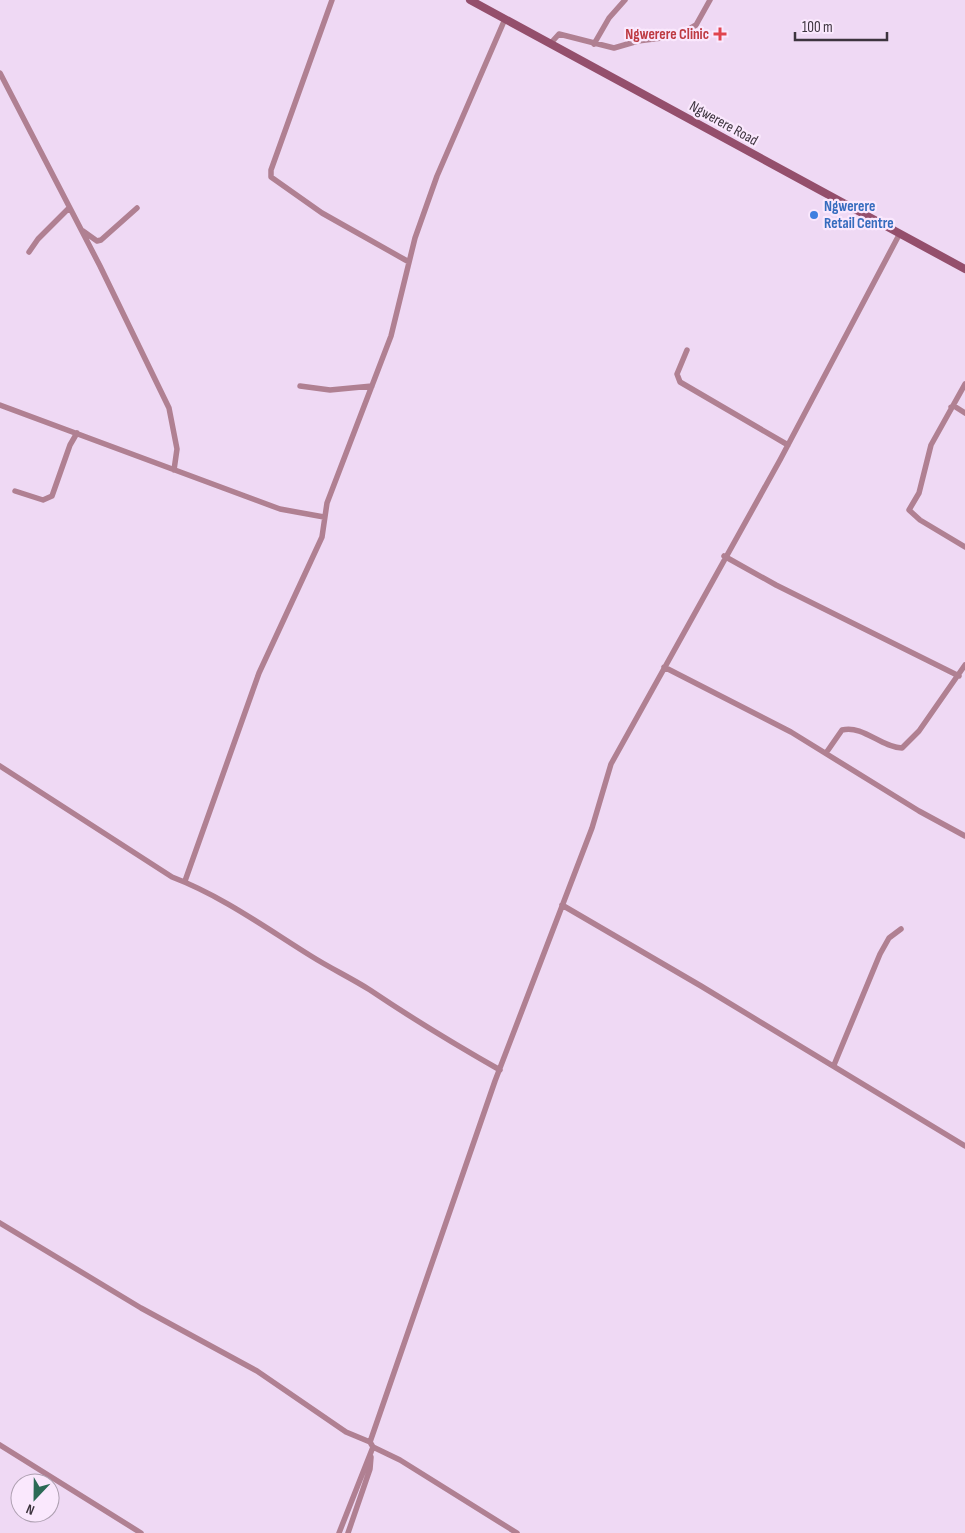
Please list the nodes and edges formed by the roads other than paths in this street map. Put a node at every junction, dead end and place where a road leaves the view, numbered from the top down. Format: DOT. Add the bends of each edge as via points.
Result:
graph roads {
  1 [pos="332,0"];
  2 [pos="470,0"];
  3 [pos="625,0"];
  4 [pos="710,0"];
  5 [pos="505,19"];
  6 [pos="550,44"];
  7 [pos="594,44"];
  8 [pos="0,73"];
  9 [pos="69,208"];
  10 [pos="137,208"];
  11 [pos="78,226"];
  12 [pos="899,234"];
  13 [pos="29,252"];
  14 [pos="409,262"];
  15 [pos="965,270"];
  16 [pos="687,350"];
  17 [pos="965,384"];
  18 [pos="300,386"];
  19 [pos="372,386"];
  20 [pos="0,405"];
  21 [pos="951,408"];
  22 [pos="965,413"];
  23 [pos="77,433"];
  24 [pos="788,445"];
  25 [pos="174,470"];
  26 [pos="15,491"];
  27 [pos="324,517"];
  28 [pos="965,547"];
  29 [pos="724,556"];
  30 [pos="965,665"];
  31 [pos="664,667"];
  32 [pos="959,676"];
  33 [pos="826,753"];
  34 [pos="0,766"];
  35 [pos="965,836"];
  36 [pos="185,881"];
  37 [pos="562,905"];
  38 [pos="901,928"];
  39 [pos="834,1065"];
  40 [pos="500,1070"];
  41 [pos="965,1146"];
  42 [pos="0,1223"];
  43 [pos="371,1444"];
  44 [pos="0,1445"];
  45 [pos="141,1533"];
  46 [pos="339,1533"];
  47 [pos="348,1533"];
  48 [pos="517,1533"];
  1 -- 14 [label="street" via="271,177 322,213"];
  2 -- 5 [label="main road, Ngwerere Road"];
  3 -- 7 [label="street" via="609,18"];
  4 -- 7 [label="street" via="696,25 686,33 614,48"];
  5 -- 6 [label="main road, Ngwerere Road"];
  5 -- 14 [label="street" via="437,176"];
  6 -- 7 [label="street" via="559,34"];
  6 -- 12 [label="main road, Ngwerere Road"];
  8 -- 9 [label="street"];
  9 -- 11 [label="street"];
  9 -- 13 [label="street"];
  10 -- 11 [label="street" via="97,241"];
  11 -- 25 [label="street" via="169,408 177,449"];
  12 -- 15 [label="main road, Ngwerere Road"];
  12 -- 24 [label="street"];
  14 -- 19 [label="street" via="397,315"];
  16 -- 24 [label="street" via="677,374 680,382"];
  17 -- 21 [label="street"];
  18 -- 19 [label="street" via="330,390"];
  19 -- 27 [label="street"];
  20 -- 23 [label="street"];
  21 -- 22 [label="street" via="954,406"];
  21 -- 28 [label="street" via="931,445 919,493 909,510"];
  23 -- 25 [label="street"];
  23 -- 26 [label="street" via="52,496 43,500"];
  24 -- 29 [label="street"];
  25 -- 27 [label="street" via="280,509"];
  27 -- 36 [label="street" via="322,536 259,673"];
  29 -- 31 [label="street"];
  29 -- 32 [label="street"];
  30 -- 32 [label="street"];
  31 -- 33 [label="street" via="792,732"];
  31 -- 37 [label="street" via="611,764 592,828"];
  32 -- 33 [label="street" via="919,731 902,748 894,748 850,728 842,730"];
  33 -- 35 [label="street"];
  34 -- 36 [label="street" via="158,869"];
  36 -- 40 [label="street" via="225,902"];
  37 -- 39 [label="street"];
  37 -- 40 [label="street"];
  38 -- 39 [label="street" via="888,938 880,954"];
  39 -- 41 [label="street"];
  40 -- 43 [label="street"];
  42 -- 43 [label="street" via="141,1308 256,1371 346,1432"];
  43 -- 46 [label="street"];
  43 -- 47 [label="street" via="370,1469"];
  43 -- 48 [label="street"];
  44 -- 45 [label="street"];
}
